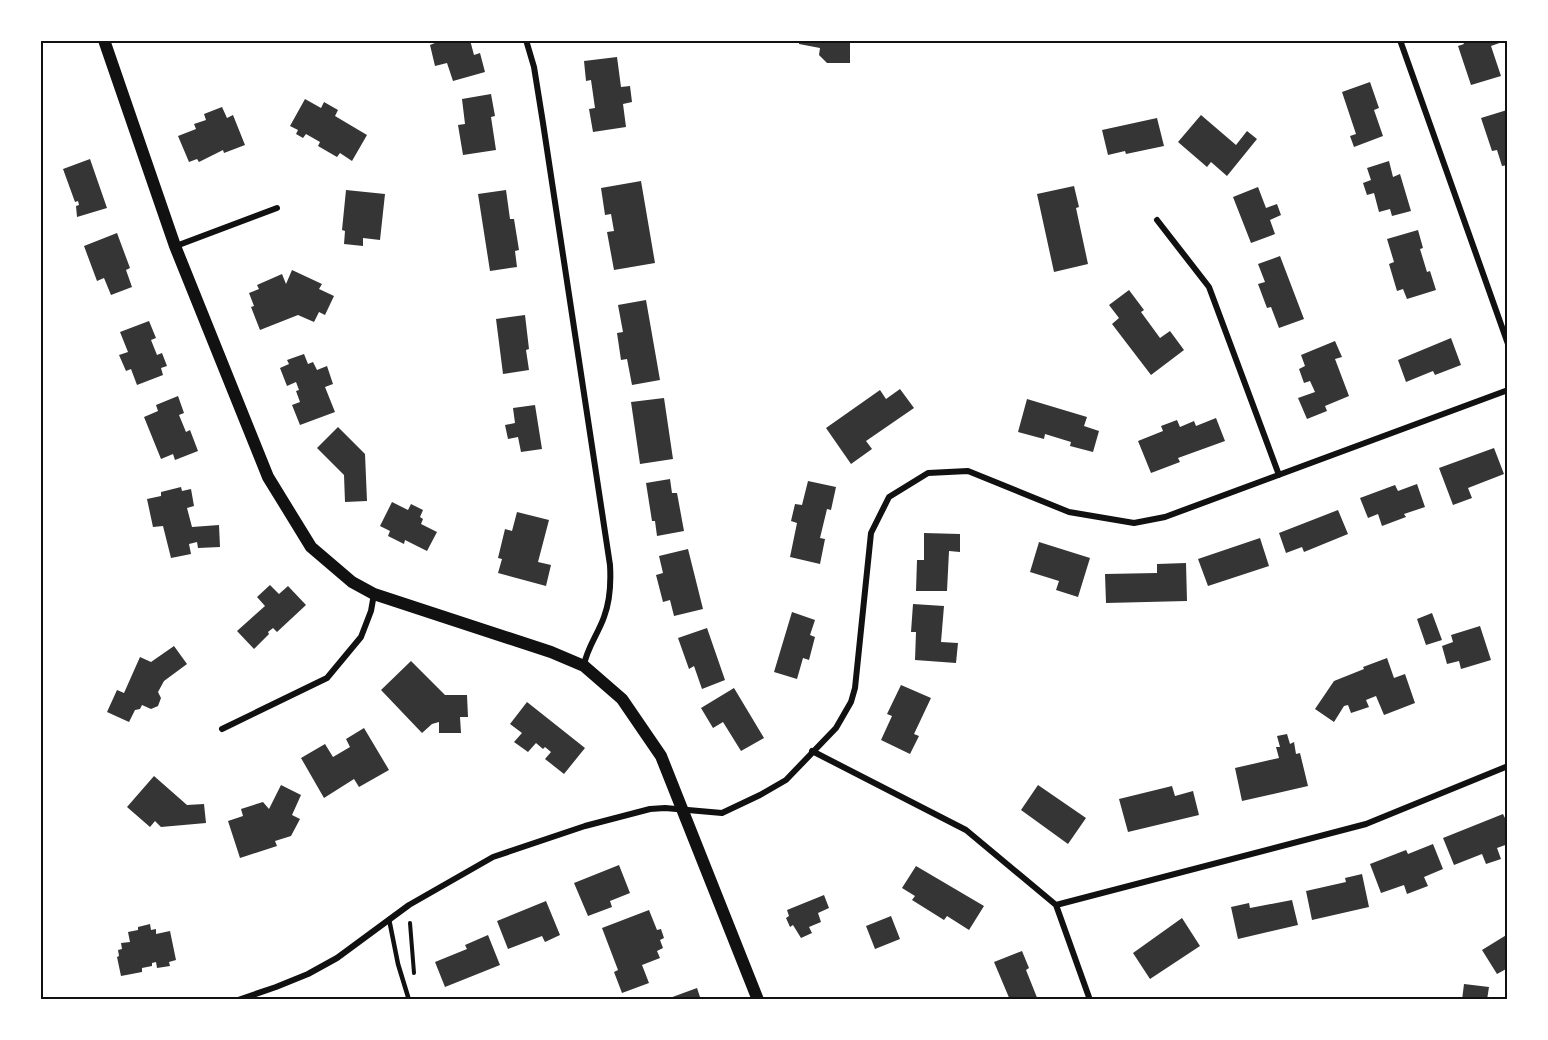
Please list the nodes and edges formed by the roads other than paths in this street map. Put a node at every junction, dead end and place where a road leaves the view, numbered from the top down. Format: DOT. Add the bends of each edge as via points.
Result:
graph roads {
  1 [pos="104,40"];
  2 [pos="526,40"];
  3 [pos="1400,40"];
  4 [pos="277,208"];
  5 [pos="1157,220"];
  6 [pos="175,246"];
  7 [pos="1508,344"];
  8 [pos="1508,390"];
  9 [pos="1279,475"];
  10 [pos="374,594"];
  11 [pos="584,666"];
  12 [pos="222,729"];
  13 [pos="812,751"];
  14 [pos="1508,766"];
  15 [pos="684,811"];
  16 [pos="1056,904"];
  17 [pos="389,920"];
  18 [pos="238,999"];
  19 [pos="409,999"];
  20 [pos="758,999"];
  21 [pos="1090,999"];
  1 -- 6 [label="main road"];
  2 -- 11 [label="street" via="542,112 610,565 608,604 586,652"];
  3 -- 7 [label="street"];
  4 -- 6 [label="street"];
  5 -- 9 [label="street" via="1209,287"];
  6 -- 10 [label="main road" via="268,477 311,547 352,582"];
  8 -- 9 [label="street"];
  9 -- 13 [label="street" via="1165,517 1134,523 1069,512 968,471 928,473 889,497 871,533 855,688 836,728"];
  10 -- 11 [label="main road"];
  10 -- 12 [label="street" via="361,637 327,678"];
  11 -- 15 [label="main road" via="622,699 661,756"];
  13 -- 15 [label="street" via="786,780 722,813"];
  13 -- 16 [label="street" via="966,830"];
  14 -- 16 [label="street" via="1366,824"];
  15 -- 17 [label="street" via="650,808 493,857"];
  15 -- 20 [label="main road"];
  16 -- 21 [label="street"];
  17 -- 18 [label="street" via="308,974"];
  17 -- 19 [label="lane"];
}
